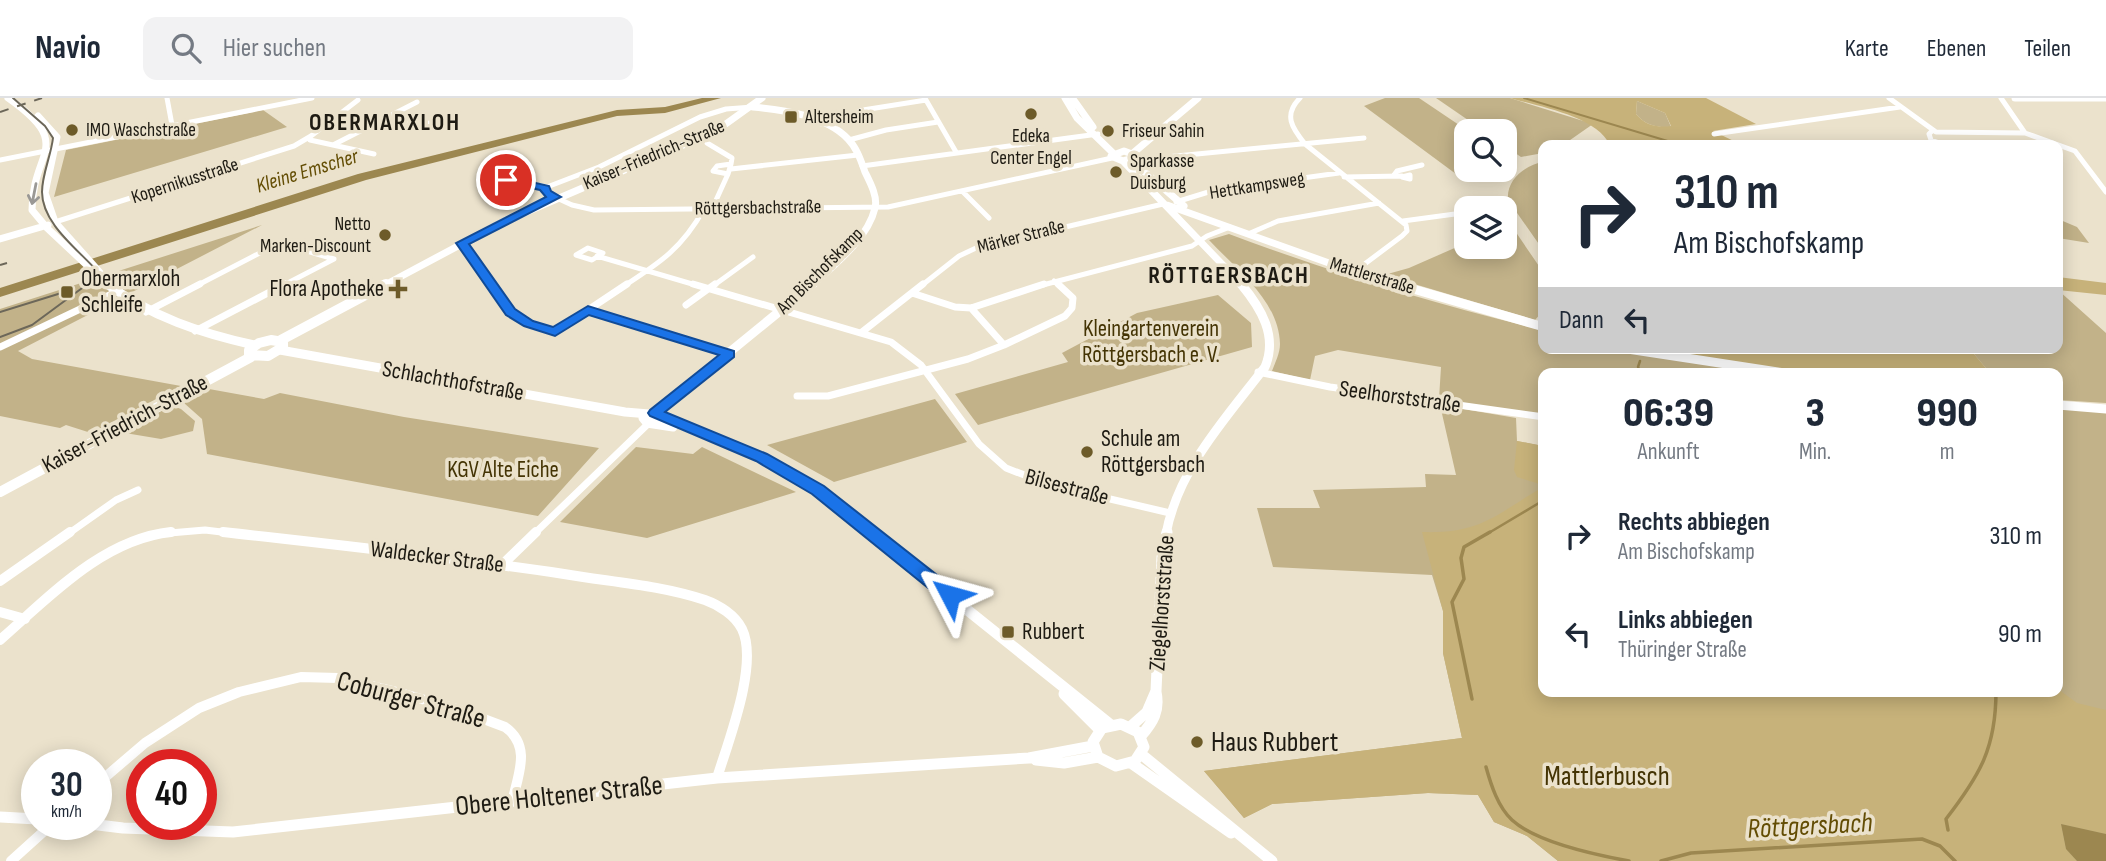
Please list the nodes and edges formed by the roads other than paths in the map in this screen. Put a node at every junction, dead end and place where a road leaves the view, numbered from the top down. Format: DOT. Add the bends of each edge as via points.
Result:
graph roads {
  1 [pos="8,98"];
  2 [pos="167,98"];
  3 [pos="312,98"];
  4 [pos="762,98"];
  5 [pos="1065,98"];
  6 [pos="1073,98"];
  7 [pos="1198,98"];
  8 [pos="1300,98"];
  9 [pos="1889,98"];
  10 [pos="2001,98"];
  11 [pos="2015,98"];
  12 [pos="2106,98"];
  13 [pos="295,99"];
  14 [pos="17,100"];
  15 [pos="358,100"];
  16 [pos="416,102"];
  17 [pos="753,107"];
  18 [pos="1900,107"];
  19 [pos="384,119"];
  20 [pos="938,122"];
  21 [pos="437,124"];
  22 [pos="821,124"];
  23 [pos="172,125"];
  24 [pos="1932,131"];
  25 [pos="2025,133"];
  26 [pos="1095,134"];
  27 [pos="1714,134"];
  28 [pos="1364,138"];
  29 [pos="310,140"];
  30 [pos="849,140"];
  31 [pos="1931,140"];
  32 [pos="2044,140"];
  33 [pos="1303,142"];
  34 [pos="707,143"];
  35 [pos="333,145"];
  36 [pos="2063,147"];
  37 [pos="52,148"];
  38 [pos="956,152"];
  39 [pos="374,154"];
  40 [pos="858,155"];
  41 [pos="1121,156"];
  42 [pos="0,160"];
  43 [pos="1422,165"];
  44 [pos="862,166"];
  45 [pos="1139,166"];
  46 [pos="730,169"];
  47 [pos="1342,175"];
  48 [pos="489,177"];
  49 [pos="545,188"];
  50 [pos="962,191"];
  51 [pos="2106,192"];
  52 [pos="555,197"];
  53 [pos="1176,202"];
  54 [pos="1380,203"];
  55 [pos="1163,204"];
  56 [pos="875,207"];
  57 [pos="704,209"];
  58 [pos="712,209"];
  59 [pos="1454,214"];
  60 [pos="1202,216"];
  61 [pos="989,218"];
  62 [pos="1403,221"];
  63 [pos="55,222"];
  64 [pos="46,225"];
  65 [pos="1230,227"];
  66 [pos="1248,234"];
  67 [pos="0,239"];
  68 [pos="1199,242"];
  69 [pos="462,243"];
  70 [pos="597,256"];
  71 [pos="753,257"];
  72 [pos="83,258"];
  73 [pos="647,270"];
  74 [pos="1354,272"];
  75 [pos="1054,281"];
  76 [pos="709,288"];
  77 [pos="116,292"];
  78 [pos="912,293"];
  79 [pos="686,305"];
  80 [pos="971,308"];
  81 [pos="588,310"];
  82 [pos="783,310"];
  83 [pos="146,312"];
  84 [pos="1538,325"];
  85 [pos="195,331"];
  86 [pos="862,332"];
  87 [pos="281,345"];
  88 [pos="1003,345"];
  89 [pos="0,347"];
  90 [pos="253,351"];
  91 [pos="729,354"];
  92 [pos="1660,354"];
  93 [pos="1752,368"];
  94 [pos="926,371"];
  95 [pos="1258,372"];
  96 [pos="797,396"];
  97 [pos="2063,405"];
  98 [pos="2106,409"];
  99 [pos="1538,416"];
  100 [pos="651,419"];
  101 [pos="138,490"];
  102 [pos="0,492"];
  103 [pos="1170,513"];
  104 [pos="503,564"];
  105 [pos="0,581"];
  106 [pos="0,612"];
  107 [pos="25,620"];
  108 [pos="0,640"];
  109 [pos="1156,691"];
  110 [pos="1105,727"];
  111 [pos="1130,727"];
  112 [pos="1140,736"];
  113 [pos="1096,752"];
  114 [pos="1136,758"];
  115 [pos="112,771"];
  116 [pos="717,778"];
  117 [pos="512,802"];
  118 [pos="0,817"];
  119 [pos="21,818"];
  120 [pos="112,827"];
  121 [pos="34,840"];
  122 [pos="1270,859"];
  123 [pos="11,861"];
  1 -- 14 [label="street"];
  2 -- 23 [label="street"];
  3 -- 13 [label="street"];
  4 -- 17 [label="main road, Kaiser-Friedrich-Straße"];
  5 -- 26 [label="street, Ziegelhorststraße" via="1077,118"];
  6 -- 26 [label="street, Ziegelhorststraße"];
  7 -- 41 [label="street"];
  8 -- 33 [label="street" via="1289,117"];
  9 -- 18 [label="street"];
  10 -- 25 [label="street"];
  11 -- 12 [label="street"];
  13 -- 23 [label="street"];
  14 -- 37 [label="street"];
  15 -- 29 [label="street, Kopernikusstraße"];
  16 -- 19 [label="street"];
  17 -- 22 [label="street, Am Bischofskamp"];
  17 -- 49 [label="street" via="699,116 633,151"];
  17 -- 52 [label="main road, Kaiser-Friedrich-Straße" via="699,139"];
  18 -- 24 [label="street"];
  18 -- 27 [label="street"];
  19 -- 21 [label="street"];
  19 -- 35 [label="street"];
  20 -- 22 [label="street" via="926,100 856,112"];
  20 -- 30 [label="street"];
  20 -- 38 [label="street"];
  22 -- 30 [label="street, Am Bischofskamp"];
  23 -- 37 [label="street"];
  24 -- 25 [label="street"];
  24 -- 31 [label="street"];
  25 -- 32 [label="street"];
  26 -- 38 [label="street"];
  26 -- 41 [label="street, Ziegelhorststraße"];
  28 -- 33 [label="street"];
  29 -- 35 [label="street"];
  29 -- 63 [label="street, Kopernikusstraße"];
  30 -- 40 [label="street, Am Bischofskamp"];
  33 -- 45 [label="street" via="1145,159"];
  33 -- 47 [label="street"];
  34 -- 46 [label="street" via="732,158"];
  35 -- 39 [label="street"];
  36 -- 51 [label="street" via="2075,151"];
  37 -- 42 [label="street"];
  37 -- 63 [label="street" via="45,193"];
  37 -- 64 [label="street, one-way" via="32,204"];
  38 -- 44 [label="street"];
  40 -- 44 [label="street, Am Bischofskamp"];
  40 -- 46 [label="street"];
  41 -- 45 [label="street, Mattlerstraße"];
  41 -- 50 [label="street, Röttgersbachstraße"];
  41 -- 55 [label="street, Ziegelhorststraße"];
  43 -- 47 [label="street, Hettkampsweg" via="1397,171 1398,175"];
  44 -- 56 [label="street, Am Bischofskamp"];
  45 -- 53 [label="street, Mattlerstraße"];
  46 -- 58 [label="street"];
  47 -- 53 [label="street, Hettkampsweg" via="1215,190"];
  47 -- 54 [label="street"];
  48 -- 49 [label="street"];
  49 -- 52 [label="street"];
  50 -- 56 [label="street, Röttgersbachstraße"];
  50 -- 61 [label="street"];
  52 -- 57 [label="street, Röttgersbachstraße" via="594,209"];
  52 -- 69 [label="main road, Kaiser-Friedrich-Straße"];
  53 -- 60 [label="street, Mattlerstraße"];
  54 -- 62 [label="street"];
  54 -- 66 [label="street" via="1278,221"];
  55 -- 60 [label="street, Mattlerstraße"];
  55 -- 68 [label="street, Ziegelhorststraße"];
  55 -- 78 [label="street, Märker Straße" via="976,248"];
  56 -- 58 [label="street, Röttgersbachstraße"];
  56 -- 82 [label="street, Am Bischofskamp" via="856,240"];
  57 -- 58 [label="street, Röttgersbachstraße"];
  57 -- 73 [label="street" via="690,234"];
  59 -- 62 [label="street"];
  60 -- 65 [label="street, Mattlerstraße"];
  62 -- 74 [label="street" via="1407,232 1402,239"];
  63 -- 64 [label="street, Kopernikusstraße"];
  63 -- 72 [label="street"];
  64 -- 67 [label="street, Kopernikusstraße"];
  64 -- 72 [label="street"];
  65 -- 66 [label="street, Mattlerstraße"];
  65 -- 68 [label="street"];
  66 -- 74 [label="street, Mattlerstraße"];
  68 -- 75 [label="street"];
  68 -- 95 [label="street, Ziegelhorststraße" via="1258,306 1270,336 1269,360"];
  69 -- 81 [label="street" via="510,312 529,323 555,332"];
  69 -- 87 [label="main road, Kaiser-Friedrich-Straße"];
  70 -- 73 [label="street, Bilsestraße"];
  71 -- 76 [label="street"];
  72 -- 77 [label="street" via="99,268"];
  72 -- 77 [label="street" via="89,272"];
  73 -- 76 [label="street, Bilsestraße"];
  73 -- 81 [label="street"];
  74 -- 84 [label="street, Mattlerstraße"];
  75 -- 80 [label="street"];
  75 -- 88 [label="street" via="1073,298 1072,308 1065,316"];
  76 -- 79 [label="street"];
  76 -- 82 [label="street, Bilsestraße"];
  77 -- 83 [label="street"];
  77 -- 89 [label="street"];
  78 -- 80 [label="street"];
  78 -- 86 [label="street, Märker Straße"];
  80 -- 88 [label="street"];
  81 -- 91 [label="street"];
  82 -- 86 [label="street, Bilsestraße"];
  82 -- 91 [label="street, Am Bischofskamp"];
  83 -- 85 [label="street"];
  83 -- 85 [label="street" via="279,243 334,260"];
  85 -- 90 [label="street"];
  86 -- 94 [label="street, Bilsestraße" via="902,348"];
  87 -- 90 [label="main road" via="271,340"];
  87 -- 90 [label="main road" via="263,357"];
  87 -- 100 [label="street, Schlachthofstraße"];
  88 -- 94 [label="street"];
  90 -- 102 [label="main road, Kaiser-Friedrich-Straße"];
  91 -- 100 [label="street, Am Bischofskamp"];
  92 -- 93 [label="street"];
  94 -- 96 [label="street" via="828,396"];
  94 -- 103 [label="street, Bilsestraße" via="972,435 1009,471"];
  95 -- 99 [label="street, Seelhorststraße" via="1330,387"];
  95 -- 103 [label="street, Ziegelhorststraße" via="1192,464"];
  97 -- 98 [label="street"];
  100 -- 104 [label="street, Am Bischofskamp"];
  100 -- 110 [label="street, Schlachthofstraße" via="761,457 818,490"];
  101 -- 105 [label="street" via="116,500"];
  103 -- 109 [label="street, Ziegelhorststraße" via="1162,557"];
  104 -- 107 [label="street, Waldecker Straße" via="205,530 176,531 155,534 110,552"];
  104 -- 116 [label="street, Waldecker Straße" via="705,600 734,618 747,647 746,668"];
  106 -- 107 [label="street"];
  107 -- 108 [label="street, Waldecker Straße"];
  109 -- 111 [label="street, Ziegelhorststraße" via="1151,709"];
  109 -- 112 [label="street, Ziegelhorststraße" via="1158,714"];
  110 -- 111 [label="street"];
  110 -- 113 [label="street" via="1096,734"];
  111 -- 112 [label="street"];
  112 -- 114 [label="street" via="1143,747"];
  113 -- 114 [label="street" via="1116,766"];
  113 -- 116 [label="street, Obere Holtener Straße" via="1064,763 1029,758"];
  114 -- 122 [label="street"];
  115 -- 117 [label="street, Coburger Straße" via="149,739 205,705 277,681 322,676 396,692 508,727 520,745 522,758"];
  116 -- 117 [label="street, Obere Holtener Straße"];
  117 -- 120 [label="street, Obere Holtener Straße" via="233,832"];
  118 -- 119 [label="street"];
  121 -- 123 [label="street"];
}
